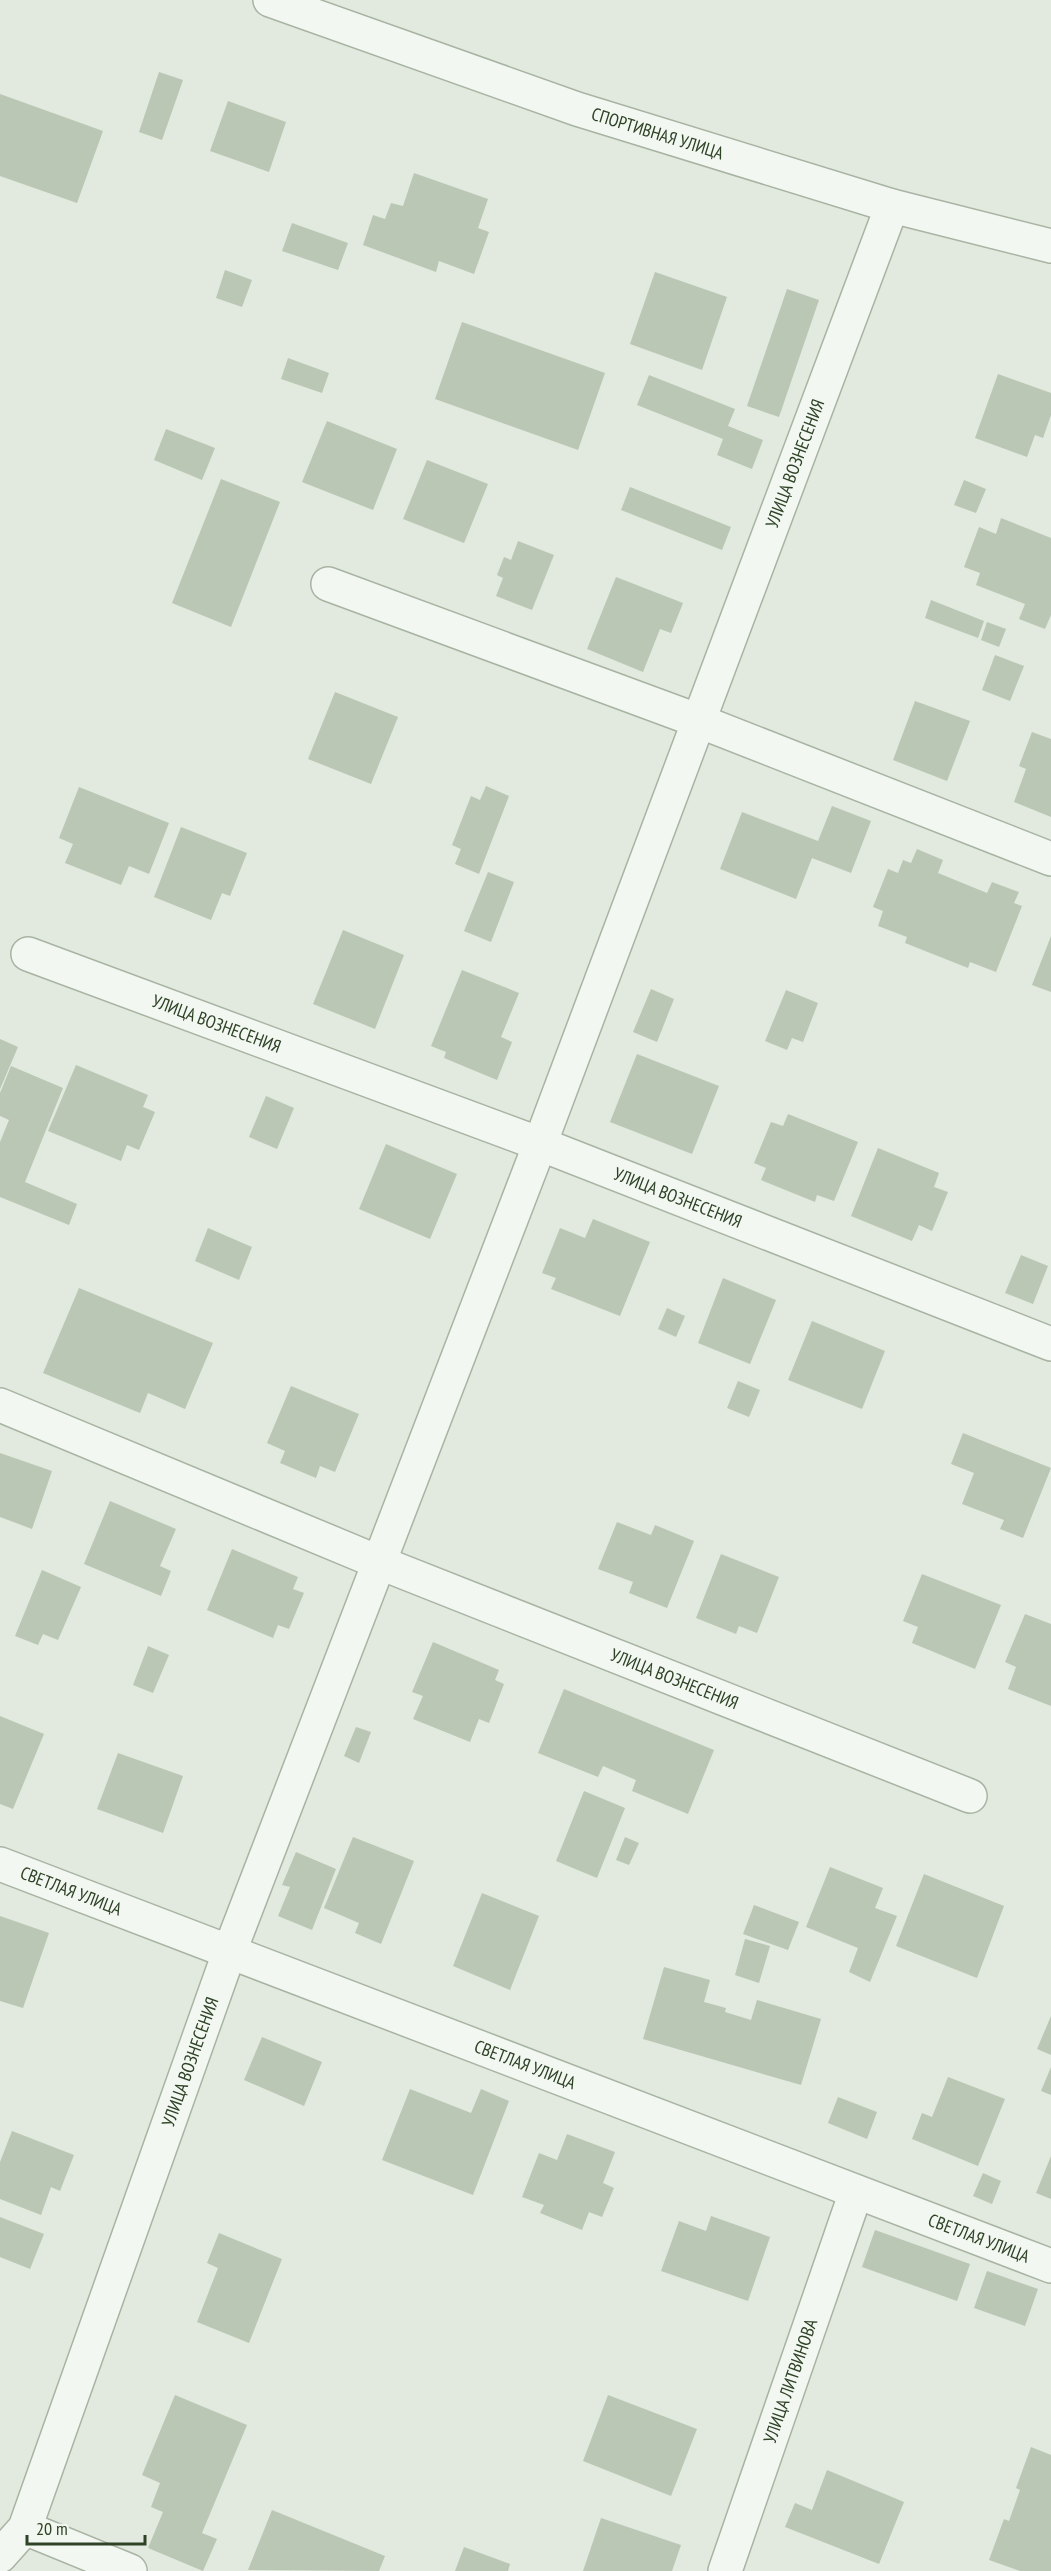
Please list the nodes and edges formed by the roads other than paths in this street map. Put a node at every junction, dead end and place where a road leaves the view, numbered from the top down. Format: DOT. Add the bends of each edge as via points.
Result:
graph roads {
  1 [pos="270,0"];
  2 [pos="892,206"];
  3 [pos="1051,246"];
  4 [pos="328,584"];
  5 [pos="699,721"];
  6 [pos="1051,859"];
  7 [pos="28,954"];
  8 [pos="540,1144"];
  9 [pos="1051,1344"];
  10 [pos="0,1405"];
  11 [pos="378,1563"];
  12 [pos="970,1796"];
  13 [pos="0,1864"];
  14 [pos="229,1953"];
  15 [pos="856,2192"];
  16 [pos="1051,2266"];
  17 [pos="25,2528"];
  18 [pos="0,2556"];
  19 [pos="130,2571"];
  20 [pos="725,2571"];
  1 -- 2 [label="street, СПОРТИВНАЯ УЛИЦА" via="577,109"];
  2 -- 3 [label="street, СПОРТИВНАЯ УЛИЦА"];
  2 -- 5 [label="street, УЛИЦА ВОЗНЕСЕНИЯ"];
  4 -- 5 [label="street"];
  5 -- 6 [label="street"];
  5 -- 8 [label="street, УЛИЦА ВОЗНЕСЕНИЯ"];
  7 -- 8 [label="street, УЛИЦА ВОЗНЕСЕНИЯ"];
  8 -- 9 [label="street, УЛИЦА ВОЗНЕСЕНИЯ"];
  8 -- 11 [label="street, УЛИЦА ВОЗНЕСЕНИЯ"];
  10 -- 11 [label="street, УЛИЦА ВОЗНЕСЕНИЯ"];
  11 -- 12 [label="street, УЛИЦА ВОЗНЕСЕНИЯ"];
  11 -- 14 [label="street, УЛИЦА ВОЗНЕСЕНИЯ"];
  13 -- 14 [label="street, СВЕТЛАЯ УЛИЦА"];
  14 -- 15 [label="street, СВЕТЛАЯ УЛИЦА"];
  14 -- 17 [label="street, УЛИЦА ВОЗНЕСЕНИЯ"];
  15 -- 16 [label="street, СВЕТЛАЯ УЛИЦА"];
  15 -- 20 [label="street, УЛИЦА ЛИТВИНОВА"];
  17 -- 18 [label="street, УЛИЦА ВОЗНЕСЕНИЯ"];
  17 -- 19 [label="street"];
}
